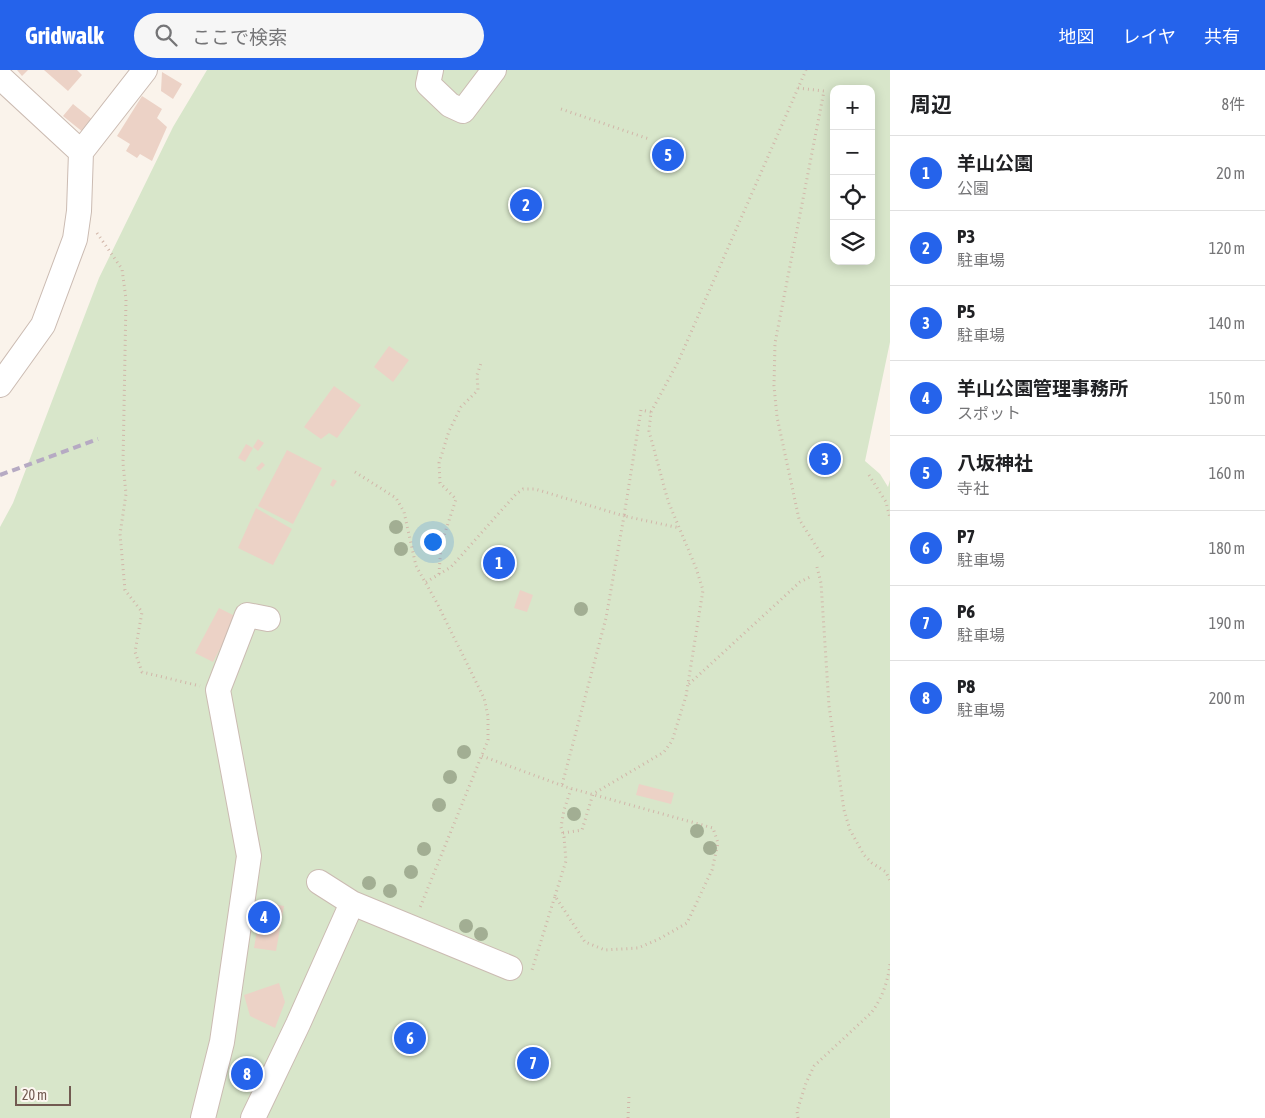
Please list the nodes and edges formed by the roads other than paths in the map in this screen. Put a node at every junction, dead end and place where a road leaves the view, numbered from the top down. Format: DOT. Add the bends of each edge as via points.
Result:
graph roads {
  1 [pos="145,70"];
  2 [pos="431,70"];
  3 [pos="494,70"];
  4 [pos="0,77"];
  5 [pos="81,152"];
  6 [pos="0,385"];
  7 [pos="268,619"];
  8 [pos="319,882"];
  9 [pos="352,903"];
  10 [pos="520,972"];
  11 [pos="203,1118"];
  12 [pos="253,1118"];
  1 -- 5 [label="street"];
  2 -- 3 [label="street" via="428,84 463,111"];
  4 -- 5 [label="street"];
  5 -- 6 [label="street" via="75,239 43,325"];
  7 -- 11 [label="street" via="247,614 218,690 249,856 222,1042"];
  8 -- 9 [label="street"];
  9 -- 10 [label="street"];
  9 -- 12 [label="street"];
}
